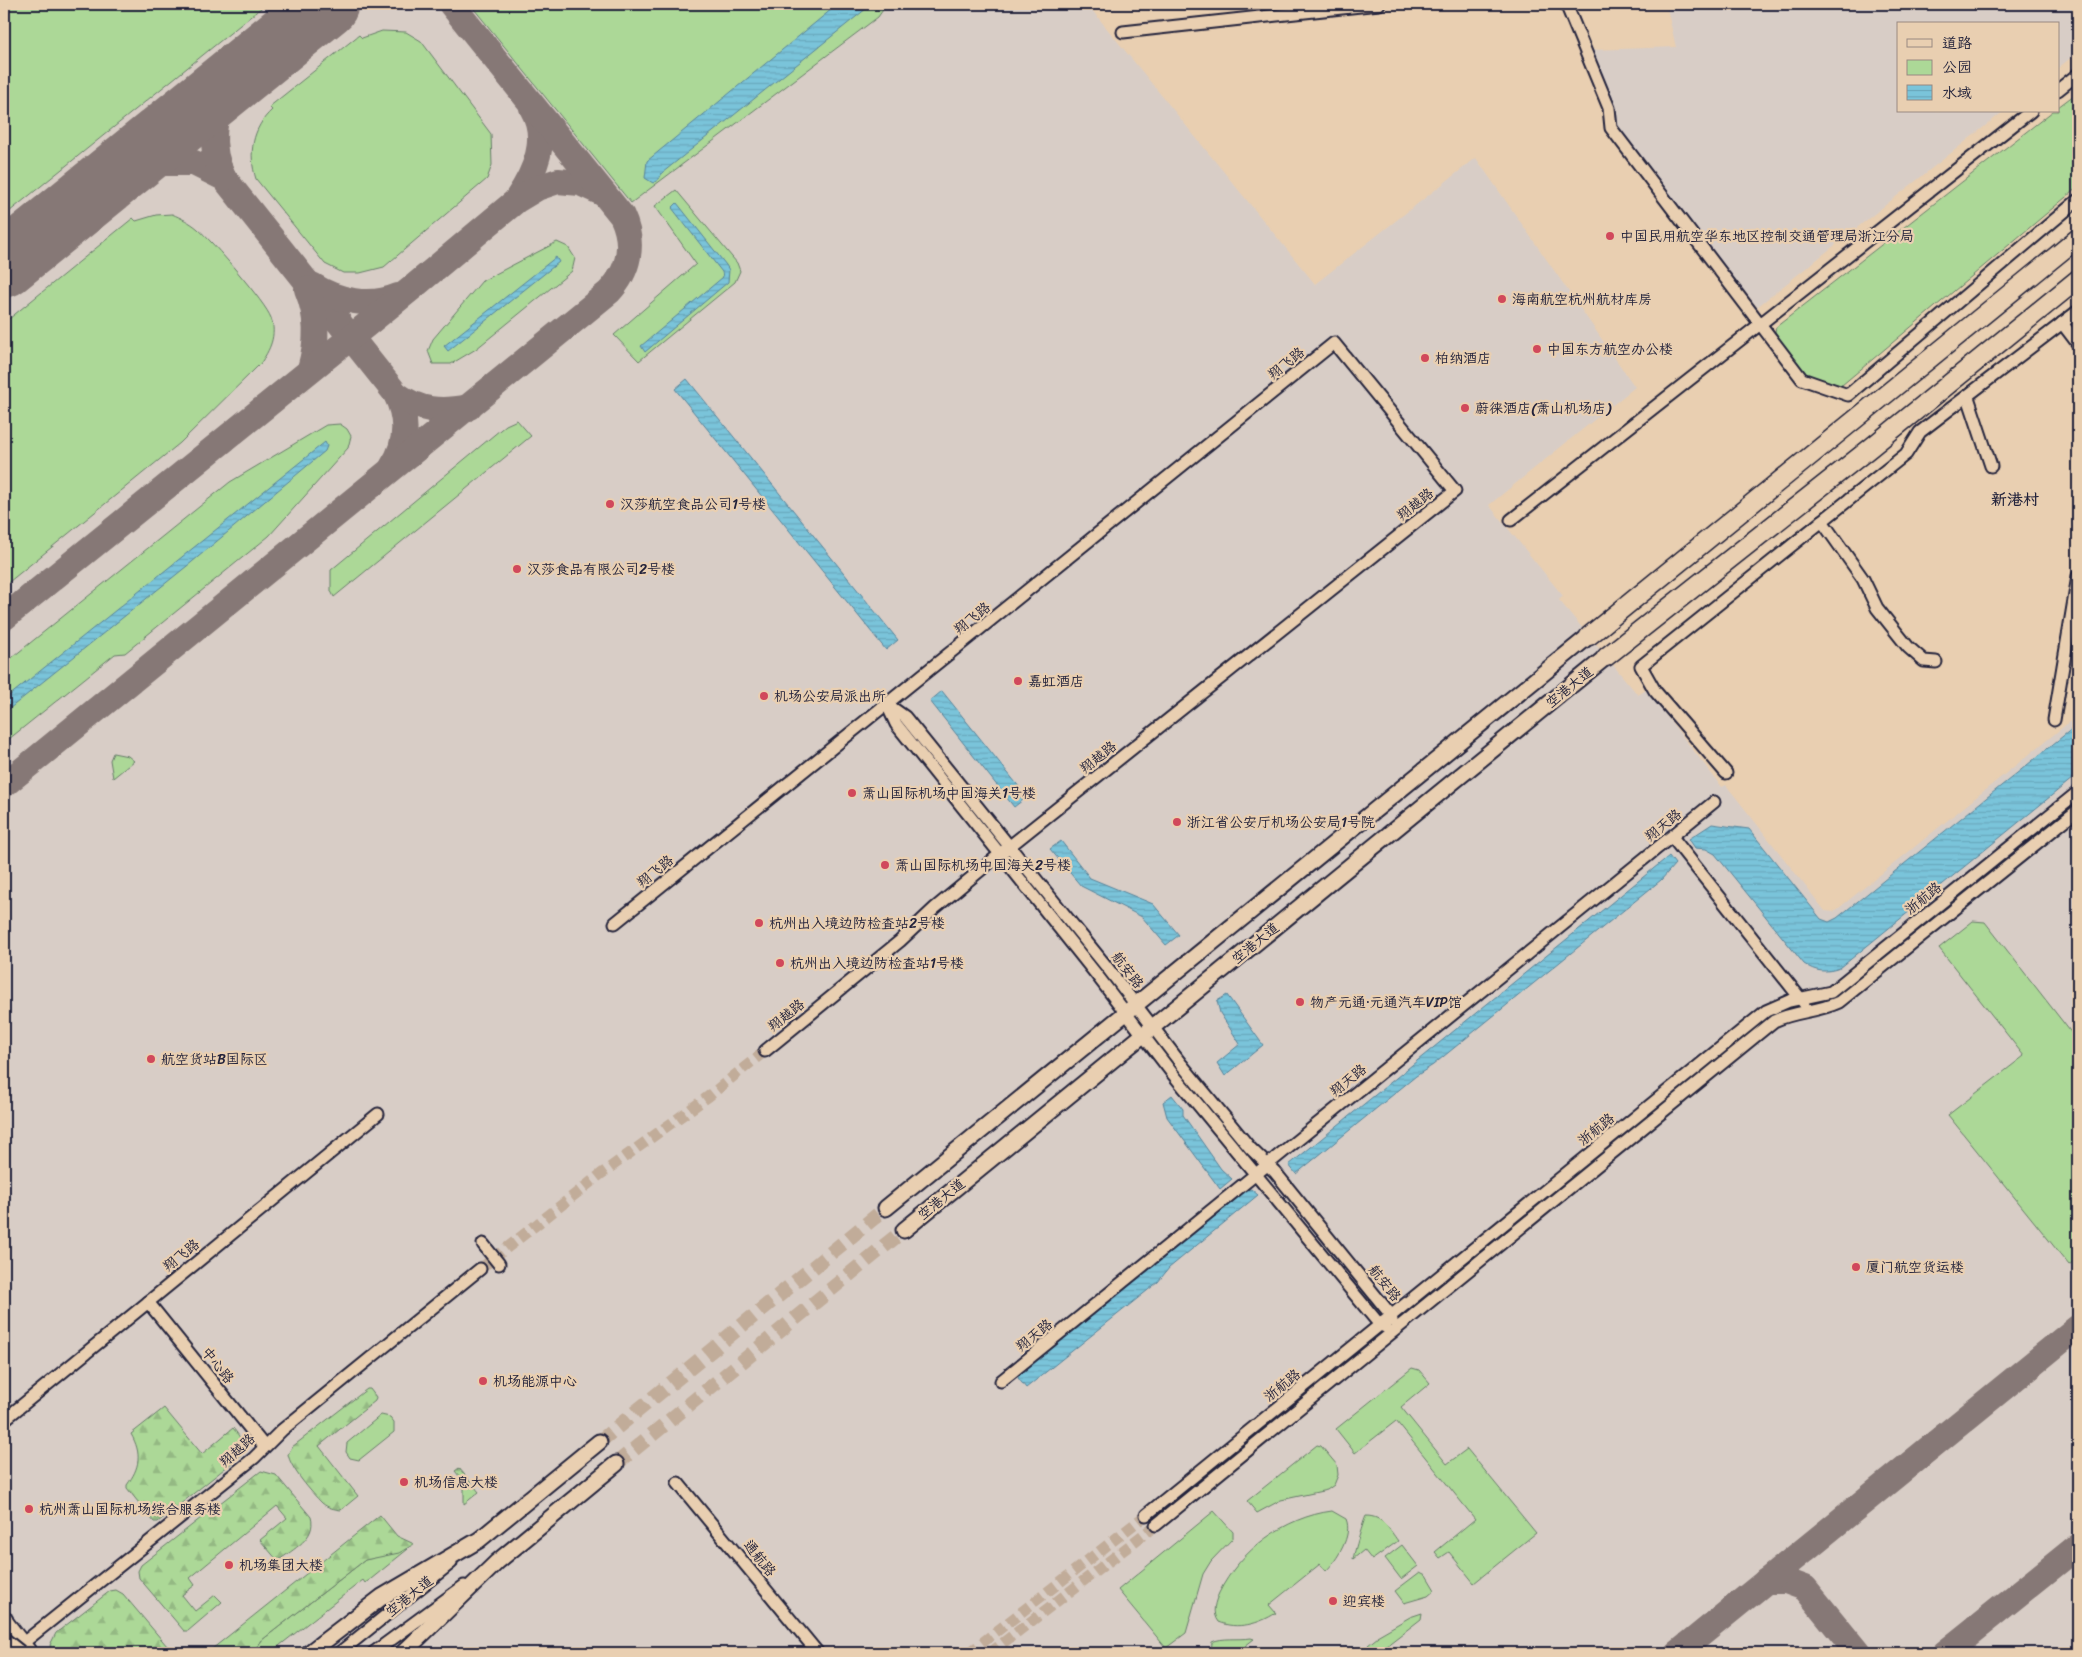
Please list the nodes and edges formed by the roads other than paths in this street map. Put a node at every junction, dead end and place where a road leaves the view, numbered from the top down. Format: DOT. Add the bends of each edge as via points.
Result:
graph roads {
  1 [pos="1379,4"];
  2 [pos="1566,4"];
  3 [pos="1123,32"];
  4 [pos="2078,74"];
  5 [pos="2060,88"];
  6 [pos="2030,112"];
  7 [pos="2078,200"];
  8 [pos="2078,238"];
  9 [pos="2078,278"];
  10 [pos="2078,311"];
  11 [pos="1761,324"];
  12 [pos="2062,324"];
  13 [pos="2078,344"];
  14 [pos="1968,397"];
  15 [pos="1991,466"];
  16 [pos="1455,491"];
  17 [pos="1511,520"];
  18 [pos="1822,521"];
  19 [pos="2078,576"];
  20 [pos="1589,636"];
  21 [pos="1606,657"];
  22 [pos="1936,662"];
  23 [pos="888,705"];
  24 [pos="2054,720"];
  25 [pos="1726,773"];
  26 [pos="2078,792"];
  27 [pos="1714,802"];
  28 [pos="2078,810"];
  29 [pos="1672,837"];
  30 [pos="1005,851"];
  31 [pos="615,923"];
  32 [pos="1800,998"];
  33 [pos="1131,1009"];
  34 [pos="1810,1010"];
  35 [pos="1148,1031"];
  36 [pos="765,1051"];
  37 [pos="378,1114"];
  38 [pos="1268,1165"];
  39 [pos="1256,1174"];
  40 [pos="886,1208"];
  41 [pos="904,1230"];
  42 [pos="483,1244"];
  43 [pos="499,1264"];
  44 [pos="480,1268"];
  45 [pos="148,1302"];
  46 [pos="1392,1315"];
  47 [pos="1380,1325"];
  48 [pos="1394,1331"];
  49 [pos="1001,1381"];
  50 [pos="4,1420"];
  51 [pos="599,1442"];
  52 [pos="264,1446"];
  53 [pos="616,1464"];
  54 [pos="678,1483"];
  55 [pos="1146,1515"];
  56 [pos="1156,1525"];
  57 [pos="479,1540"];
  58 [pos="497,1562"];
  59 [pos="4,1619"];
  60 [pos="10,1649"];
  61 [pos="32,1653"];
  62 [pos="308,1653"];
  63 [pos="339,1653"];
  64 [pos="373,1653"];
  65 [pos="403,1653"];
  66 [pos="818,1653"];
  1 -- 3 [label="street"];
  2 -- 11 [label="street" via="1609,108 1612,128"];
  4 -- 5 [label="street"];
  6 -- 11 [label="street"];
  7 -- 11 [label="street" via="1848,394 1802,379"];
  8 -- 20 [label="highway"];
  9 -- 21 [label="highway"];
  10 -- 12 [label="street"];
  11 -- 17 [label="street"];
  12 -- 13 [label="street"];
  12 -- 14 [label="street"];
  14 -- 15 [label="street"];
  14 -- 18 [label="street" via="1920,432 1906,454"];
  16 -- 23 [label="street, 翔飞路" via="1334,342"];
  16 -- 30 [label="street, 翔越路"];
  18 -- 22 [label="street" via="1863,579 1876,608 1924,661"];
  18 -- 25 [label="street" via="1641,666 1656,691"];
  19 -- 24 [label="street"];
  20 -- 33 [label="main road, 空港大道"];
  21 -- 35 [label="main road, 空港大道"];
  23 -- 30 [label="street, 航安路" via="896,724"];
  23 -- 31 [label="street, 翔飞路"];
  26 -- 32 [label="street, 浙航路" via="1831,992"];
  27 -- 29 [label="street, 翔天路"];
  28 -- 34 [label="street, 浙航路" via="1839,1002"];
  29 -- 32 [label="street"];
  29 -- 38 [label="street, 翔天路"];
  30 -- 33 [label="street, 航安路"];
  30 -- 36 [label="street, 翔越路"];
  32 -- 34 [label="street"];
  32 -- 46 [label="street, 浙航路" via="1766,1010"];
  33 -- 35 [label="street, 航安路"];
  33 -- 40 [label="main road, 空港大道"];
  34 -- 48 [label="street, 浙航路" via="1774,1021"];
  35 -- 38 [label="street, 航安路"];
  35 -- 39 [label="street, 航安路"];
  35 -- 41 [label="main road, 空港大道"];
  37 -- 45 [label="street, 翔飞路"];
  38 -- 39 [label="street, 翔天路"];
  38 -- 46 [label="street, 航安路"];
  39 -- 47 [label="street, 航安路"];
  39 -- 49 [label="street, 翔天路"];
  42 -- 43 [label="street"];
  44 -- 52 [label="street, 翔越路"];
  45 -- 50 [label="street, 翔飞路"];
  45 -- 52 [label="street, 中心路"];
  46 -- 47 [label="street, 浙航路"];
  46 -- 48 [label="street, 航安路"];
  47 -- 48 [label="street, 航安路"];
  47 -- 55 [label="street, 浙航路"];
  48 -- 56 [label="street, 浙航路"];
  51 -- 57 [label="main road, 空港大道"];
  52 -- 60 [label="street, 翔越路" via="246,1464"];
  53 -- 58 [label="main road, 空港大道"];
  54 -- 66 [label="street, 通航路"];
  57 -- 62 [label="main road, 空港大道" via="360,1612"];
  57 -- 63 [label="street, 空港大道"];
  58 -- 64 [label="street, 空港大道"];
  58 -- 65 [label="main road, 空港大道"];
  59 -- 60 [label="street"];
  60 -- 61 [label="street"];
}
